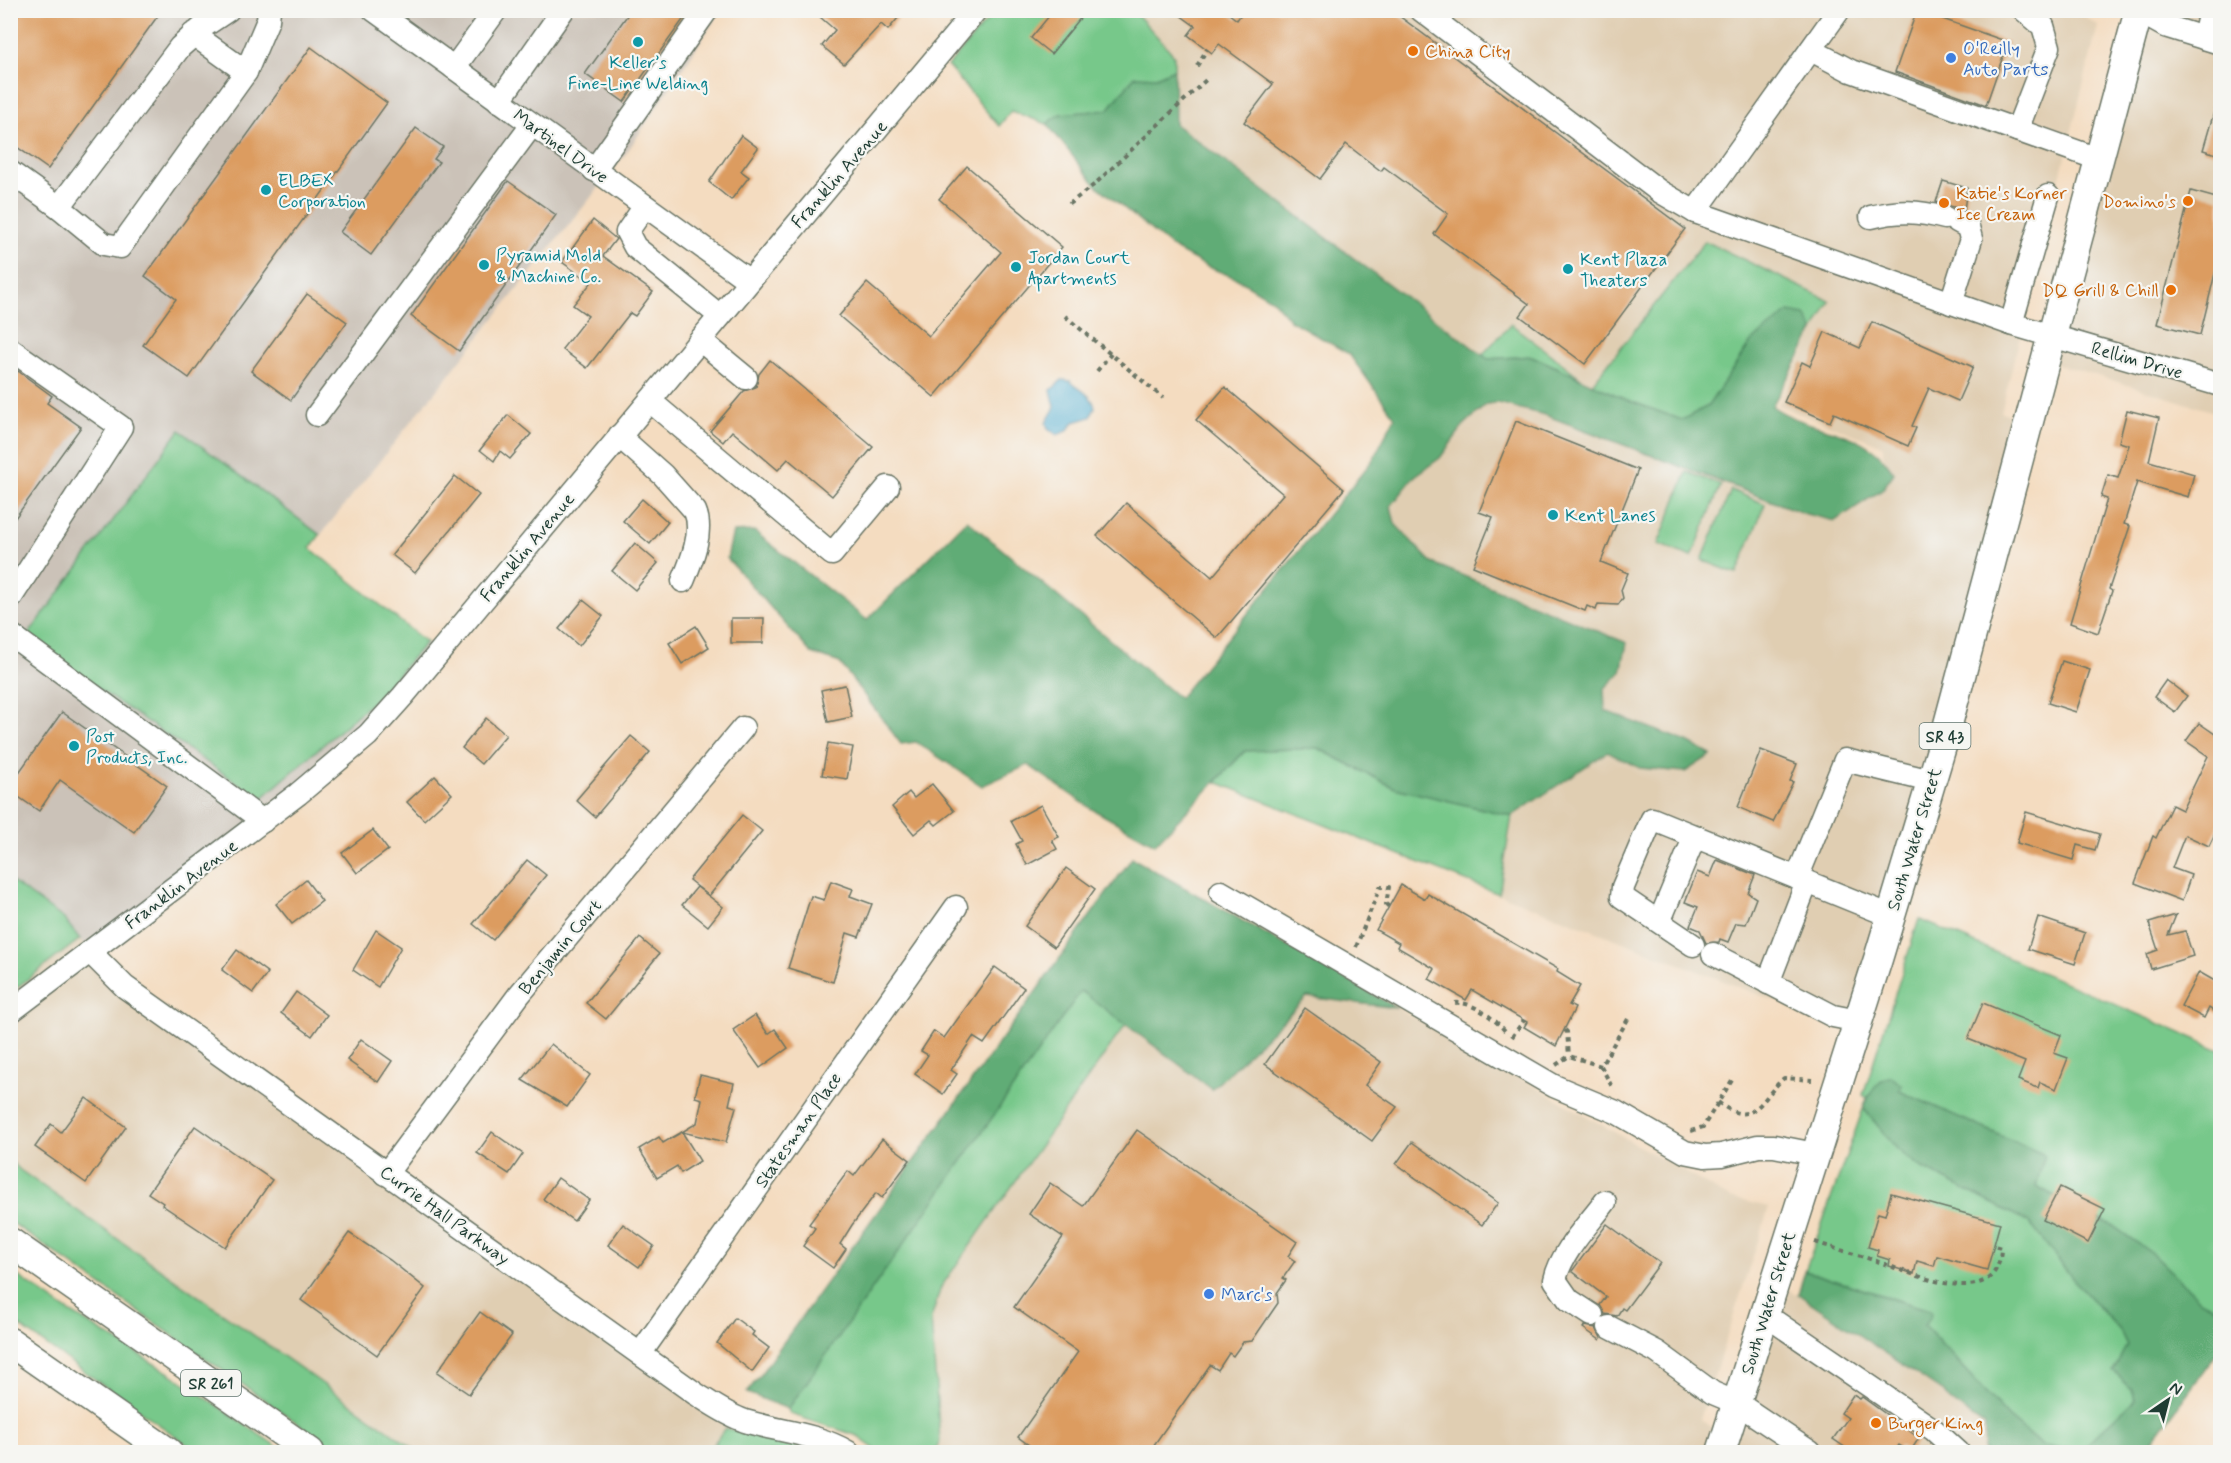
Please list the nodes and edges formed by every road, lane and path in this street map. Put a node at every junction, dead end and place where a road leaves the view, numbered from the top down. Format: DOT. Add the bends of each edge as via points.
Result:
graph roads {
  1 [pos="228,10"];
  2 [pos="269,10"];
  3 [pos="374,10"];
  4 [pos="496,10"];
  5 [pos="563,10"];
  6 [pos="707,10"];
  7 [pos="976,10"];
  8 [pos="1421,10"];
  9 [pos="1839,10"];
  10 [pos="2024,10"];
  11 [pos="2210,10"];
  12 [pos="2138,11"];
  13 [pos="194,34"];
  14 [pos="2212,40"];
  15 [pos="1207,49"];
  16 [pos="1811,50"];
  17 [pos="1197,66"];
  18 [pos="454,68"];
  19 [pos="246,72"];
  20 [pos="1208,78"];
  21 [pos="499,101"];
  22 [pos="532,125"];
  23 [pos="2017,130"];
  24 [pos="2101,160"];
  25 [pos="594,170"];
  26 [pos="10,172"];
  27 [pos="2048,196"];
  28 [pos="1069,204"];
  29 [pos="645,206"];
  30 [pos="59,207"];
  31 [pos="1695,212"];
  32 [pos="1872,217"];
  33 [pos="748,280"];
  34 [pos="1951,303"];
  35 [pos="720,316"];
  36 [pos="1065,316"];
  37 [pos="2011,324"];
  38 [pos="2053,336"];
  39 [pos="700,340"];
  40 [pos="10,349"];
  41 [pos="1111,354"];
  42 [pos="1097,371"];
  43 [pos="746,378"];
  44 [pos="2220,385"];
  45 [pos="1163,398"];
  46 [pos="650,401"];
  47 [pos="317,415"];
  48 [pos="619,436"];
  49 [pos="888,487"];
  50 [pos="683,581"];
  51 [pos="10,599"];
  52 [pos="10,634"];
  53 [pos="742,728"];
  54 [pos="1931,781"];
  55 [pos="263,821"];
  56 [pos="1695,836"];
  57 [pos="1802,880"];
  58 [pos="1221,892"];
  59 [pos="1389,907"];
  60 [pos="956,908"];
  61 [pos="1891,916"];
  62 [pos="1660,920"];
  63 [pos="1355,952"];
  64 [pos="91,953"];
  65 [pos="1768,983"];
  66 [pos="1447,1004"];
  67 [pos="10,1012"];
  68 [pos="1628,1019"];
  69 [pos="1524,1020"];
  70 [pos="1858,1021"];
  71 [pos="1564,1030"];
  72 [pos="1569,1056"];
  73 [pos="1601,1066"];
  74 [pos="1550,1067"];
  75 [pos="1734,1077"];
  76 [pos="1812,1080"];
  77 [pos="1613,1089"];
  78 [pos="1718,1102"];
  79 [pos="1689,1132"];
  80 [pos="1815,1154"];
  81 [pos="386,1174"];
  82 [pos="1605,1202"];
  83 [pos="10,1242"];
  84 [pos="1815,1242"];
  85 [pos="1994,1246"];
  86 [pos="1764,1314"];
  87 [pos="10,1342"];
  88 [pos="640,1354"];
  89 [pos="1737,1403"];
  90 [pos="168,1452"];
  91 [pos="310,1452"];
  92 [pos="848,1452"];
  93 [pos="1721,1452"];
  94 [pos="1810,1452"];
  95 [pos="1958,1452"];
  1 -- 13 [label="street"];
  2 -- 19 [label="street"];
  3 -- 18 [label="street, Martinel Drive"];
  4 -- 18 [label="street"];
  5 -- 21 [label="street"];
  6 -- 25 [label="street"];
  7 -- 33 [label="street, Franklin Avenue"];
  8 -- 31 [label="street, Rellim Drive" via="1659,190"];
  9 -- 16 [label="street"];
  10 -- 23 [label="street" via="2043,26 2049,46"];
  11 -- 14 [label="street"];
  12 -- 14 [label="street" via="2165,26"];
  12 -- 24 [label="main road, South Water Street / SR 43"];
  13 -- 19 [label="street"];
  13 -- 30 [label="street" via="167,62"];
  15 -- 17 [label="path"];
  16 -- 23 [label="street" via="1851,71"];
  16 -- 31 [label="street"];
  18 -- 21 [label="street, Martinel Drive"];
  19 -- 30 [label="street" via="120,248 104,244"];
  20 -- 28 [label="path"];
  21 -- 22 [label="street, Martinel Drive"];
  22 -- 25 [label="street, Martinel Drive"];
  22 -- 47 [label="street"];
  23 -- 24 [label="street"];
  24 -- 38 [label="main road, South Water Street / SR 43"];
  25 -- 29 [label="street, Martinel Drive"];
  26 -- 30 [label="street"];
  27 -- 37 [label="street"];
  29 -- 33 [label="street, Martinel Drive"];
  29 -- 35 [label="street" via="627,232 635,247"];
  31 -- 34 [label="street, Rellim Drive"];
  32 -- 34 [label="street" via="1914,210 1968,227 1971,239"];
  33 -- 35 [label="street, Franklin Avenue"];
  34 -- 37 [label="street, Rellim Drive"];
  35 -- 39 [label="street, Franklin Avenue"];
  36 -- 41 [label="path"];
  37 -- 38 [label="street, Rellim Drive"];
  38 -- 44 [label="street, Rellim Drive"];
  38 -- 54 [label="main road, South Water Street / SR 43"];
  39 -- 43 [label="street"];
  39 -- 46 [label="street, Franklin Avenue"];
  40 -- 51 [label="street" via="121,428"];
  41 -- 42 [label="path"];
  41 -- 45 [label="path"];
  46 -- 48 [label="street, Franklin Avenue"];
  46 -- 49 [label="street" via="832,554"];
  48 -- 50 [label="street" via="685,498 698,518 692,560"];
  48 -- 55 [label="street, Franklin Avenue" via="376,726"];
  52 -- 55 [label="street"];
  53 -- 81 [label="street, Benjamin Court" via="519,995"];
  54 -- 57 [label="street" via="1845,760"];
  54 -- 61 [label="main road, South Water Street / SR 43"];
  55 -- 64 [label="street, Franklin Avenue"];
  56 -- 57 [label="street"];
  56 -- 62 [label="street"];
  56 -- 62 [label="street" via="1652,819 1623,887 1622,897"];
  57 -- 61 [label="street"];
  57 -- 65 [label="street"];
  58 -- 80 [label="street" via="1554,1086 1616,1112 1685,1152 1722,1155 1774,1146"];
  59 -- 63 [label="path" via="1389,887 1380,887"];
  60 -- 88 [label="street, Statesman Place"];
  61 -- 70 [label="main road, South Water Street / SR 43"];
  62 -- 65 [label="street" via="1703,950"];
  64 -- 67 [label="street, Franklin Avenue"];
  64 -- 81 [label="street, Currie Hall Parkway" via="125,987"];
  65 -- 70 [label="street" via="1833,1016"];
  66 -- 69 [label="path" via="1468,1005 1499,1024 1513,1039"];
  68 -- 73 [label="path"];
  70 -- 80 [label="main road, South Water Street / SR 43"];
  71 -- 72 [label="path"];
  72 -- 73 [label="path"];
  72 -- 74 [label="path"];
  73 -- 77 [label="path"];
  75 -- 78 [label="path"];
  76 -- 78 [label="path" via="1784,1078 1752,1112 1739,1113"];
  78 -- 79 [label="path" via="1703,1127"];
  80 -- 86 [label="main road, South Water Street / SR 43"];
  81 -- 88 [label="street, Currie Hall Parkway"];
  82 -- 89 [label="street" via="1557,1270 1555,1280 1569,1300 1657,1352 1713,1393"];
  83 -- 91 [label="main road, SR 261"];
  84 -- 85 [label="path" via="1927,1279 1963,1285 1982,1282 1997,1269 2001,1248"];
  86 -- 89 [label="main road, South Water Street / SR 43"];
  86 -- 95 [label="street" via="1934,1430"];
  87 -- 90 [label="main road"];
  88 -- 92 [label="street, Currie Hall Parkway" via="727,1414 820,1438"];
  89 -- 93 [label="main road, South Water Street / SR 43"];
  89 -- 94 [label="street"];
}
